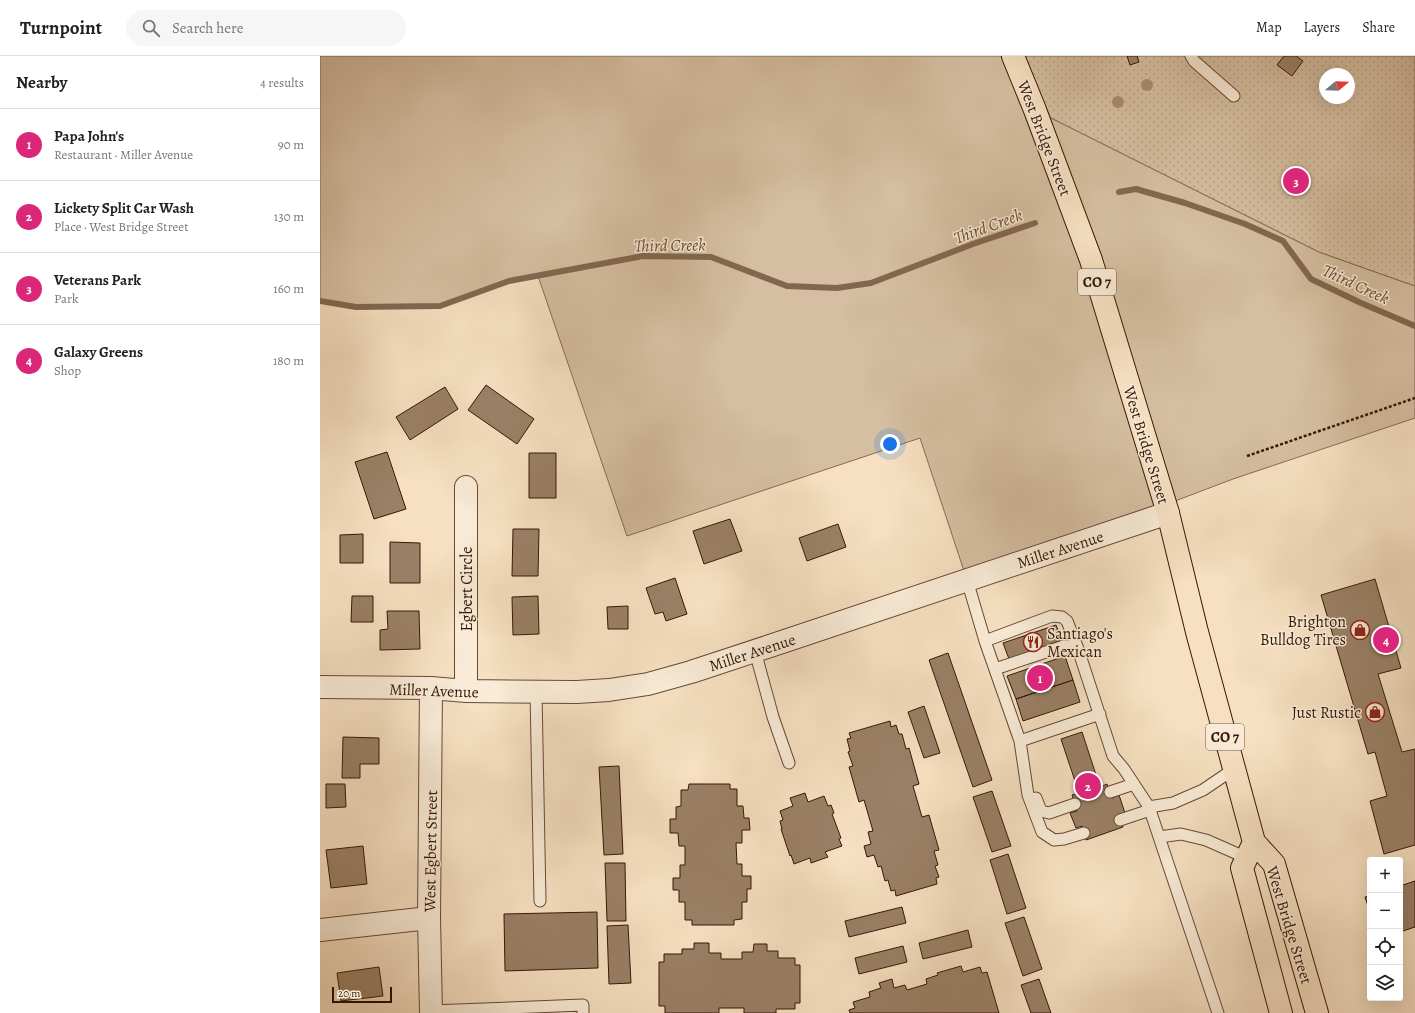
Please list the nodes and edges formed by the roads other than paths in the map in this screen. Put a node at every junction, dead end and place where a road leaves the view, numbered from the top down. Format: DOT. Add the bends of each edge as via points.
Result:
graph roads {
  1 [pos="1013,56"];
  2 [pos="1191,56"];
  3 [pos="1234,96"];
  4 [pos="466,487"];
  5 [pos="1168,513"];
  6 [pos="966,580"];
  7 [pos="985,641"];
  8 [pos="1078,649"];
  9 [pos="755,651"];
  10 [pos="995,669"];
  11 [pos="320,687"];
  12 [pos="431,688"];
  13 [pos="466,692"];
  14 [pos="536,692"];
  15 [pos="1100,714"];
  16 [pos="1020,741"];
  17 [pos="789,763"];
  18 [pos="1024,768"];
  19 [pos="1234,769"];
  20 [pos="1134,784"];
  21 [pos="1110,792"];
  22 [pos="1075,804"];
  23 [pos="1149,808"];
  24 [pos="1120,820"];
  25 [pos="1084,833"];
  26 [pos="1159,837"];
  27 [pos="1250,850"];
  28 [pos="540,901"];
  29 [pos="429,918"];
  30 [pos="320,930"];
  31 [pos="431,1012"];
  32 [pos="583,1013"];
  33 [pos="1218,1013"];
  34 [pos="1281,1013"];
  35 [pos="1317,1013"];
  1 -- 5 [label="main road, West Bridge Street / CO 7" via="1091,260"];
  2 -- 3 [label="lane"];
  4 -- 13 [label="street, Egbert Circle"];
  5 -- 6 [label="street, Miller Avenue"];
  5 -- 19 [label="main road, West Bridge Street / CO 7"];
  6 -- 7 [label="lane"];
  6 -- 9 [label="street, Miller Avenue"];
  7 -- 8 [label="lane" via="1052,616 1062,617 1067,621"];
  7 -- 10 [label="lane"];
  8 -- 10 [label="lane" via="1064,646"];
  8 -- 15 [label="lane"];
  9 -- 14 [label="street, Miller Avenue" via="648,684 609,690"];
  9 -- 17 [label="lane"];
  10 -- 16 [label="lane"];
  11 -- 12 [label="street, Miller Avenue"];
  12 -- 13 [label="street, Miller Avenue"];
  12 -- 29 [label="street, West Egbert Street"];
  13 -- 14 [label="street, Miller Avenue"];
  14 -- 28 [label="lane"];
  15 -- 16 [label="lane"];
  15 -- 20 [label="lane" via="1113,756"];
  16 -- 18 [label="lane"];
  18 -- 22 [label="lane" via="1041,811 1049,813"];
  18 -- 25 [label="lane" via="1028,795 1042,832 1054,840"];
  19 -- 23 [label="lane" via="1203,790 1173,803"];
  19 -- 27 [label="main road, West Bridge Street / CO 7"];
  20 -- 21 [label="lane"];
  20 -- 23 [label="lane"];
  23 -- 24 [label="lane"];
  23 -- 26 [label="lane"];
  26 -- 27 [label="lane" via="1181,834"];
  26 -- 33 [label="lane"];
  27 -- 34 [label="main road, West Bridge Street / CO 7" via="1242,868"];
  27 -- 35 [label="main road, West Bridge Street / CO 7" via="1274,864"];
  29 -- 30 [label="street"];
  29 -- 31 [label="street, West Egbert Street"];
  31 -- 32 [label="lane" via="583,1005"];
}
